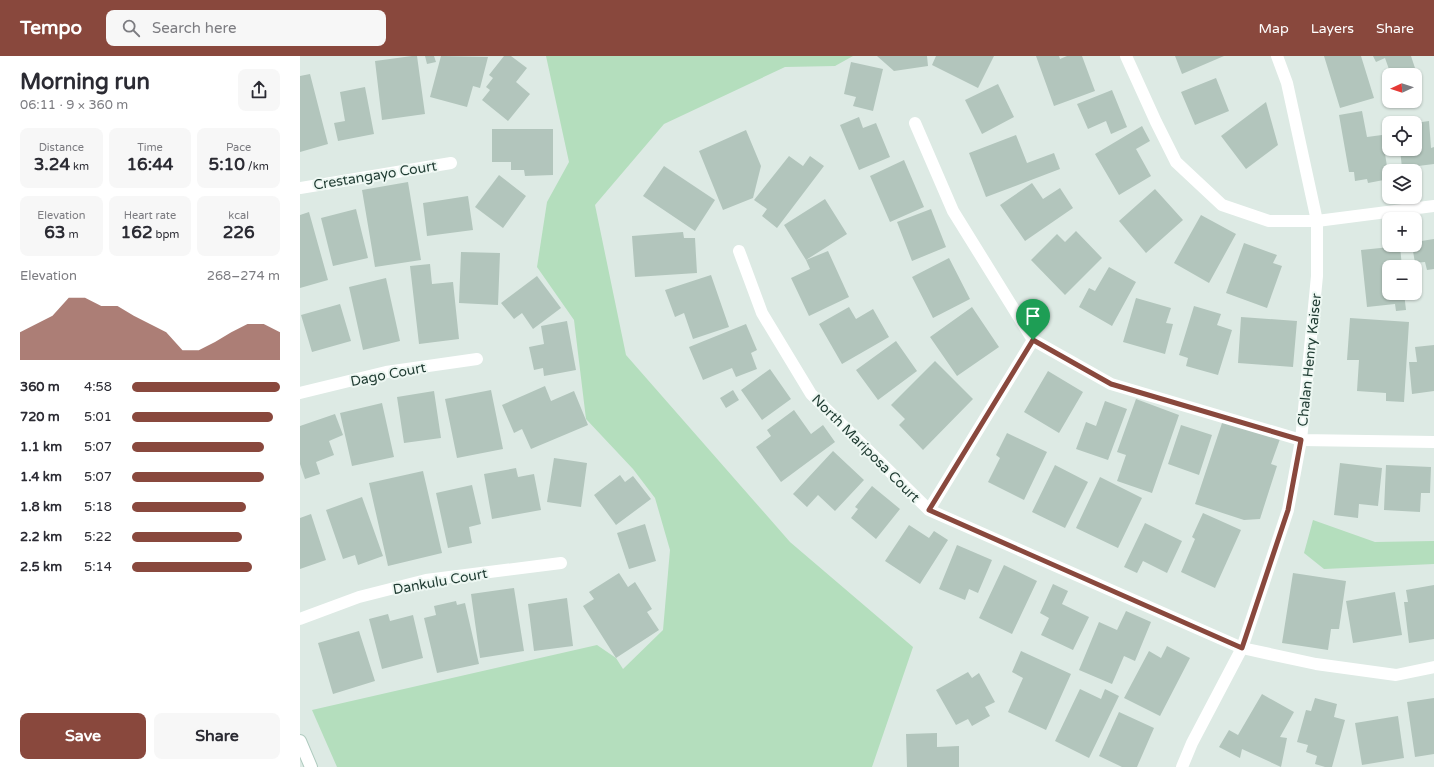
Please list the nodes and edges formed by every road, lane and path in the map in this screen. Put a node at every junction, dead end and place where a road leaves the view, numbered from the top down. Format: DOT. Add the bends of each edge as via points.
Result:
graph roads {
  1 [pos="1126,56"];
  2 [pos="1277,56"];
  3 [pos="915,123"];
  4 [pos="451,163"];
  5 [pos="300,188"];
  6 [pos="1434,206"];
  7 [pos="1318,221"];
  8 [pos="739,251"];
  9 [pos="1033,340"];
  10 [pos="477,359"];
  11 [pos="300,393"];
  12 [pos="1301,440"];
  13 [pos="1434,442"];
  14 [pos="929,510"];
  15 [pos="561,563"];
  16 [pos="300,619"];
  17 [pos="1242,648"];
  18 [pos="1434,667"];
  19 [pos="300,741"];
  20 [pos="311,767"];
  21 [pos="1182,767"];
  1 -- 7 [label="street" via="1176,162 1222,205 1269,221"];
  2 -- 7 [label="street, Chalan Henry Kaiser" via="1287,83"];
  3 -- 9 [label="street" via="953,211"];
  4 -- 5 [label="street, Crestangayo Court"];
  6 -- 7 [label="street"];
  7 -- 12 [label="street, Chalan Henry Kaiser" via="1317,276"];
  8 -- 14 [label="street, North Mariposa Court" via="762,313 811,394"];
  9 -- 12 [label="street" via="1111,384"];
  9 -- 14 [label="street"];
  10 -- 11 [label="street, Dago Court" via="386,372"];
  12 -- 13 [label="street"];
  12 -- 17 [label="street, Chalan Henry Kaiser" via="1288,510"];
  14 -- 17 [label="street, North Mariposa Court"];
  15 -- 16 [label="street, Dankulu Court" via="426,580 359,597"];
  17 -- 18 [label="street, North Mariposa Court" via="1316,664 1396,675"];
  17 -- 21 [label="street, Chalan Henry Kaiser"];
  19 -- 20 [label="street"];
}
